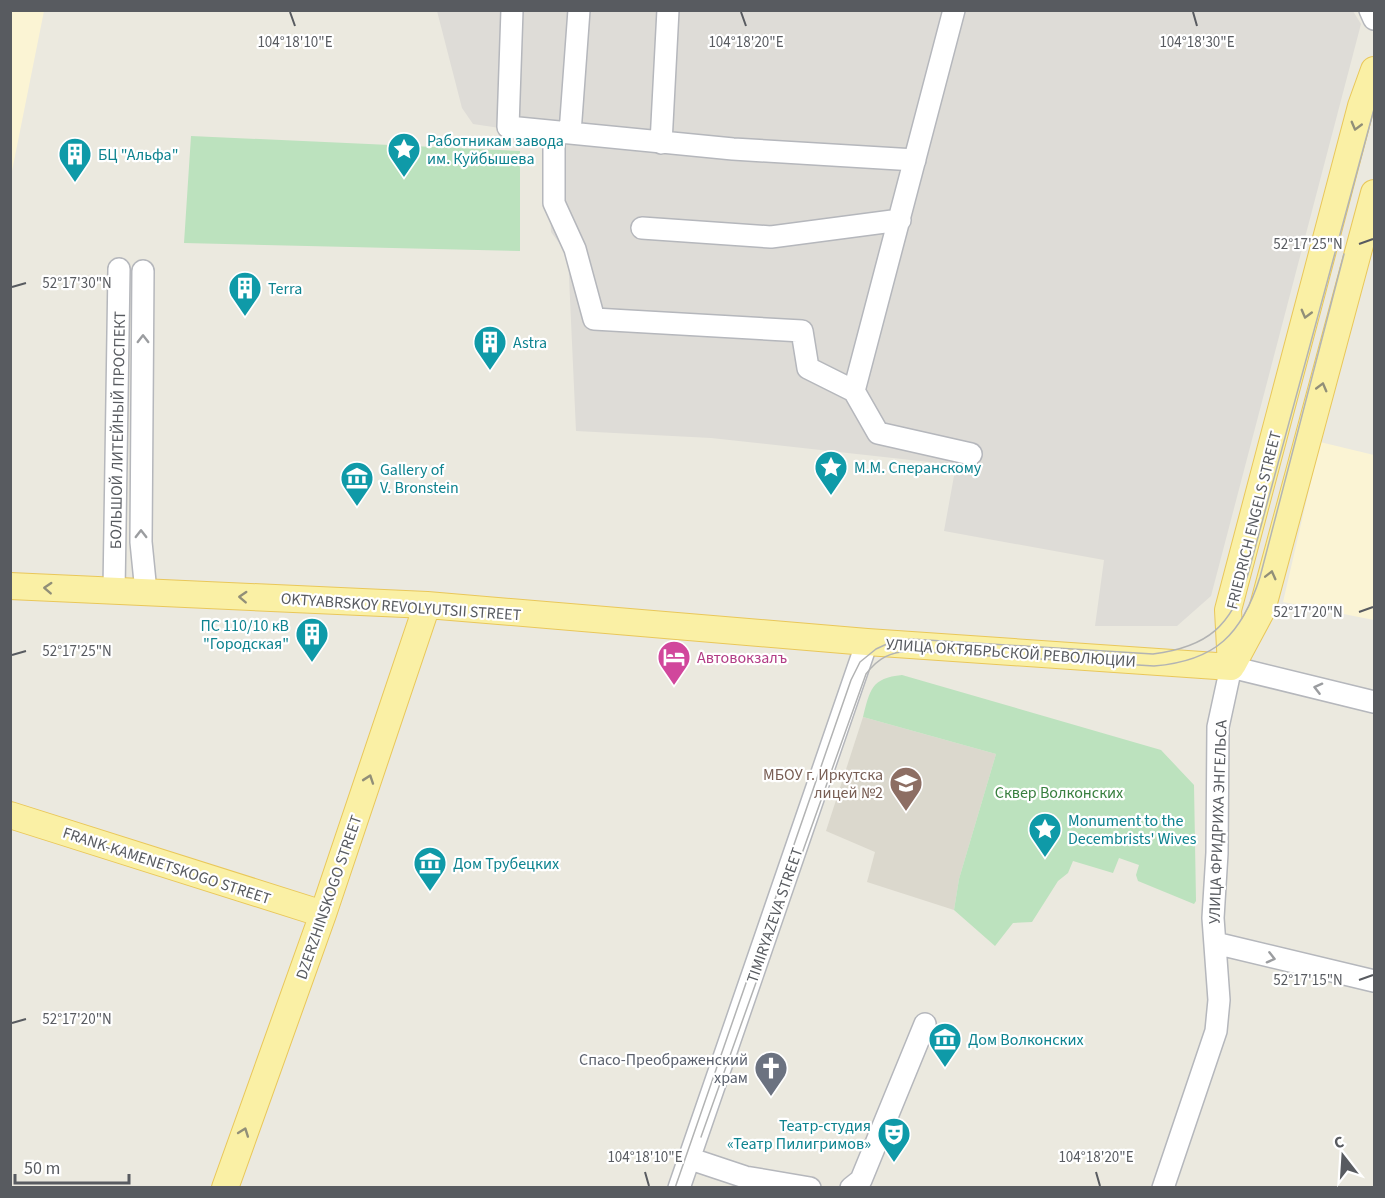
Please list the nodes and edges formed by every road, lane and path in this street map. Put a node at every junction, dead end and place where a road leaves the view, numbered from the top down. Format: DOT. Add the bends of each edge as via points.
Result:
graph roads {
  1 [pos="512,10"];
  2 [pos="579,10"];
  3 [pos="668,10"];
  4 [pos="954,10"];
  5 [pos="1370,10"];
  6 [pos="1374,19"];
  7 [pos="1374,70"];
  8 [pos="562,134"];
  9 [pos="661,143"];
  10 [pos="915,160"];
  11 [pos="1374,193"];
  12 [pos="900,220"];
  13 [pos="642,228"];
  14 [pos="119,268"];
  15 [pos="143,271"];
  16 [pos="854,391"];
  17 [pos="1278,420"];
  18 [pos="1311,429"];
  19 [pos="1270,448"];
  20 [pos="971,454"];
  21 [pos="1304,454"];
  22 [pos="10,586"];
  23 [pos="114,591"];
  24 [pos="146,592"];
  25 [pos="427,605"];
  26 [pos="867,642"];
  27 [pos="1231,667"];
  28 [pos="1374,702"];
  29 [pos="10,815"];
  30 [pos="323,914"];
  31 [pos="1215,943"];
  32 [pos="1374,981"];
  33 [pos="925,1024"];
  34 [pos="688,1158"];
  35 [pos="225,1188"];
  36 [pos="679,1188"];
  37 [pos="810,1188"];
  38 [pos="851,1188"];
  39 [pos="1163,1188"];
  1 -- 8 [label="street" via="507,127"];
  2 -- 8 [label="street"];
  3 -- 9 [label="street"];
  4 -- 10 [label="street"];
  5 -- 6 [label="street"];
  7 -- 17 [label="main road, FRIEDRICH ENGELS STREET, one-way" via="1361,106"];
  8 -- 9 [label="street"];
  8 -- 16 [label="street" via="554,203 575,249 594,319 802,331 808,368"];
  9 -- 10 [label="street"];
  10 -- 12 [label="street"];
  18 -- 11 [label="main road, FRIEDRICH ENGELS STREET, one-way"];
  12 -- 13 [label="street" via="771,237"];
  12 -- 16 [label="street"];
  14 -- 23 [label="street, БОЛЬШОЙ ЛИТЕЙНЫЙ ПРОСПЕКТ"];
  24 -- 15 [label="street, БОЛЬШОЙ ЛИТЕЙНЫЙ ПРОСПЕКТ, one-way" via="141,542"];
  16 -- 20 [label="street" via="878,433"];
  17 -- 18 [label="main road"];
  17 -- 19 [label="main road, FRIEDRICH ENGELS STREET"];
  18 -- 21 [label="main road, FRIEDRICH ENGELS STREET"];
  19 -- 21 [label="main road"];
  19 -- 27 [label="main road, FRIEDRICH ENGELS STREET" via="1228,610"];
  27 -- 21 [label="main road, FRIEDRICH ENGELS STREET, one-way" via="1262,610"];
  23 -- 22 [label="main road, OKTYABRSKOY REVOLYUTSII STREET, one-way"];
  23 -- 24 [label="main road, OKTYABRSKOY REVOLYUTSII STREET"];
  25 -- 24 [label="main road, OKTYABRSKOY REVOLYUTSII STREET, one-way"];
  25 -- 26 [label="main road, УЛИЦА ОКТЯБРЬСКОЙ РЕВОЛЮЦИИ"];
  30 -- 25 [label="main road, DZERZHINSKOGO STREET, one-way"];
  26 -- 27 [label="main road, УЛИЦА ОКТЯБРЬСКОЙ РЕВОЛЮЦИИ"];
  26 -- 34 [label="street, TIMIRYAZEVA STREET"];
  28 -- 27 [label="street, one-way"];
  27 -- 31 [label="street, УЛИЦА ФРИДРИХА ЭНГЕЛЬСА" via="1218,727"];
  29 -- 30 [label="main road, FRANK-KAMENETSKOGO STREET"];
  35 -- 30 [label="main road, DZERZHINSKOGO STREET, one-way"];
  31 -- 32 [label="street, one-way"];
  31 -- 39 [label="street" via="1219,1000 1213,1044"];
  33 -- 38 [label="street" via="861,1180"];
  34 -- 36 [label="street, TIMIRYAZEVA STREET"];
  34 -- 37 [label="street" via="745,1177"];
}
